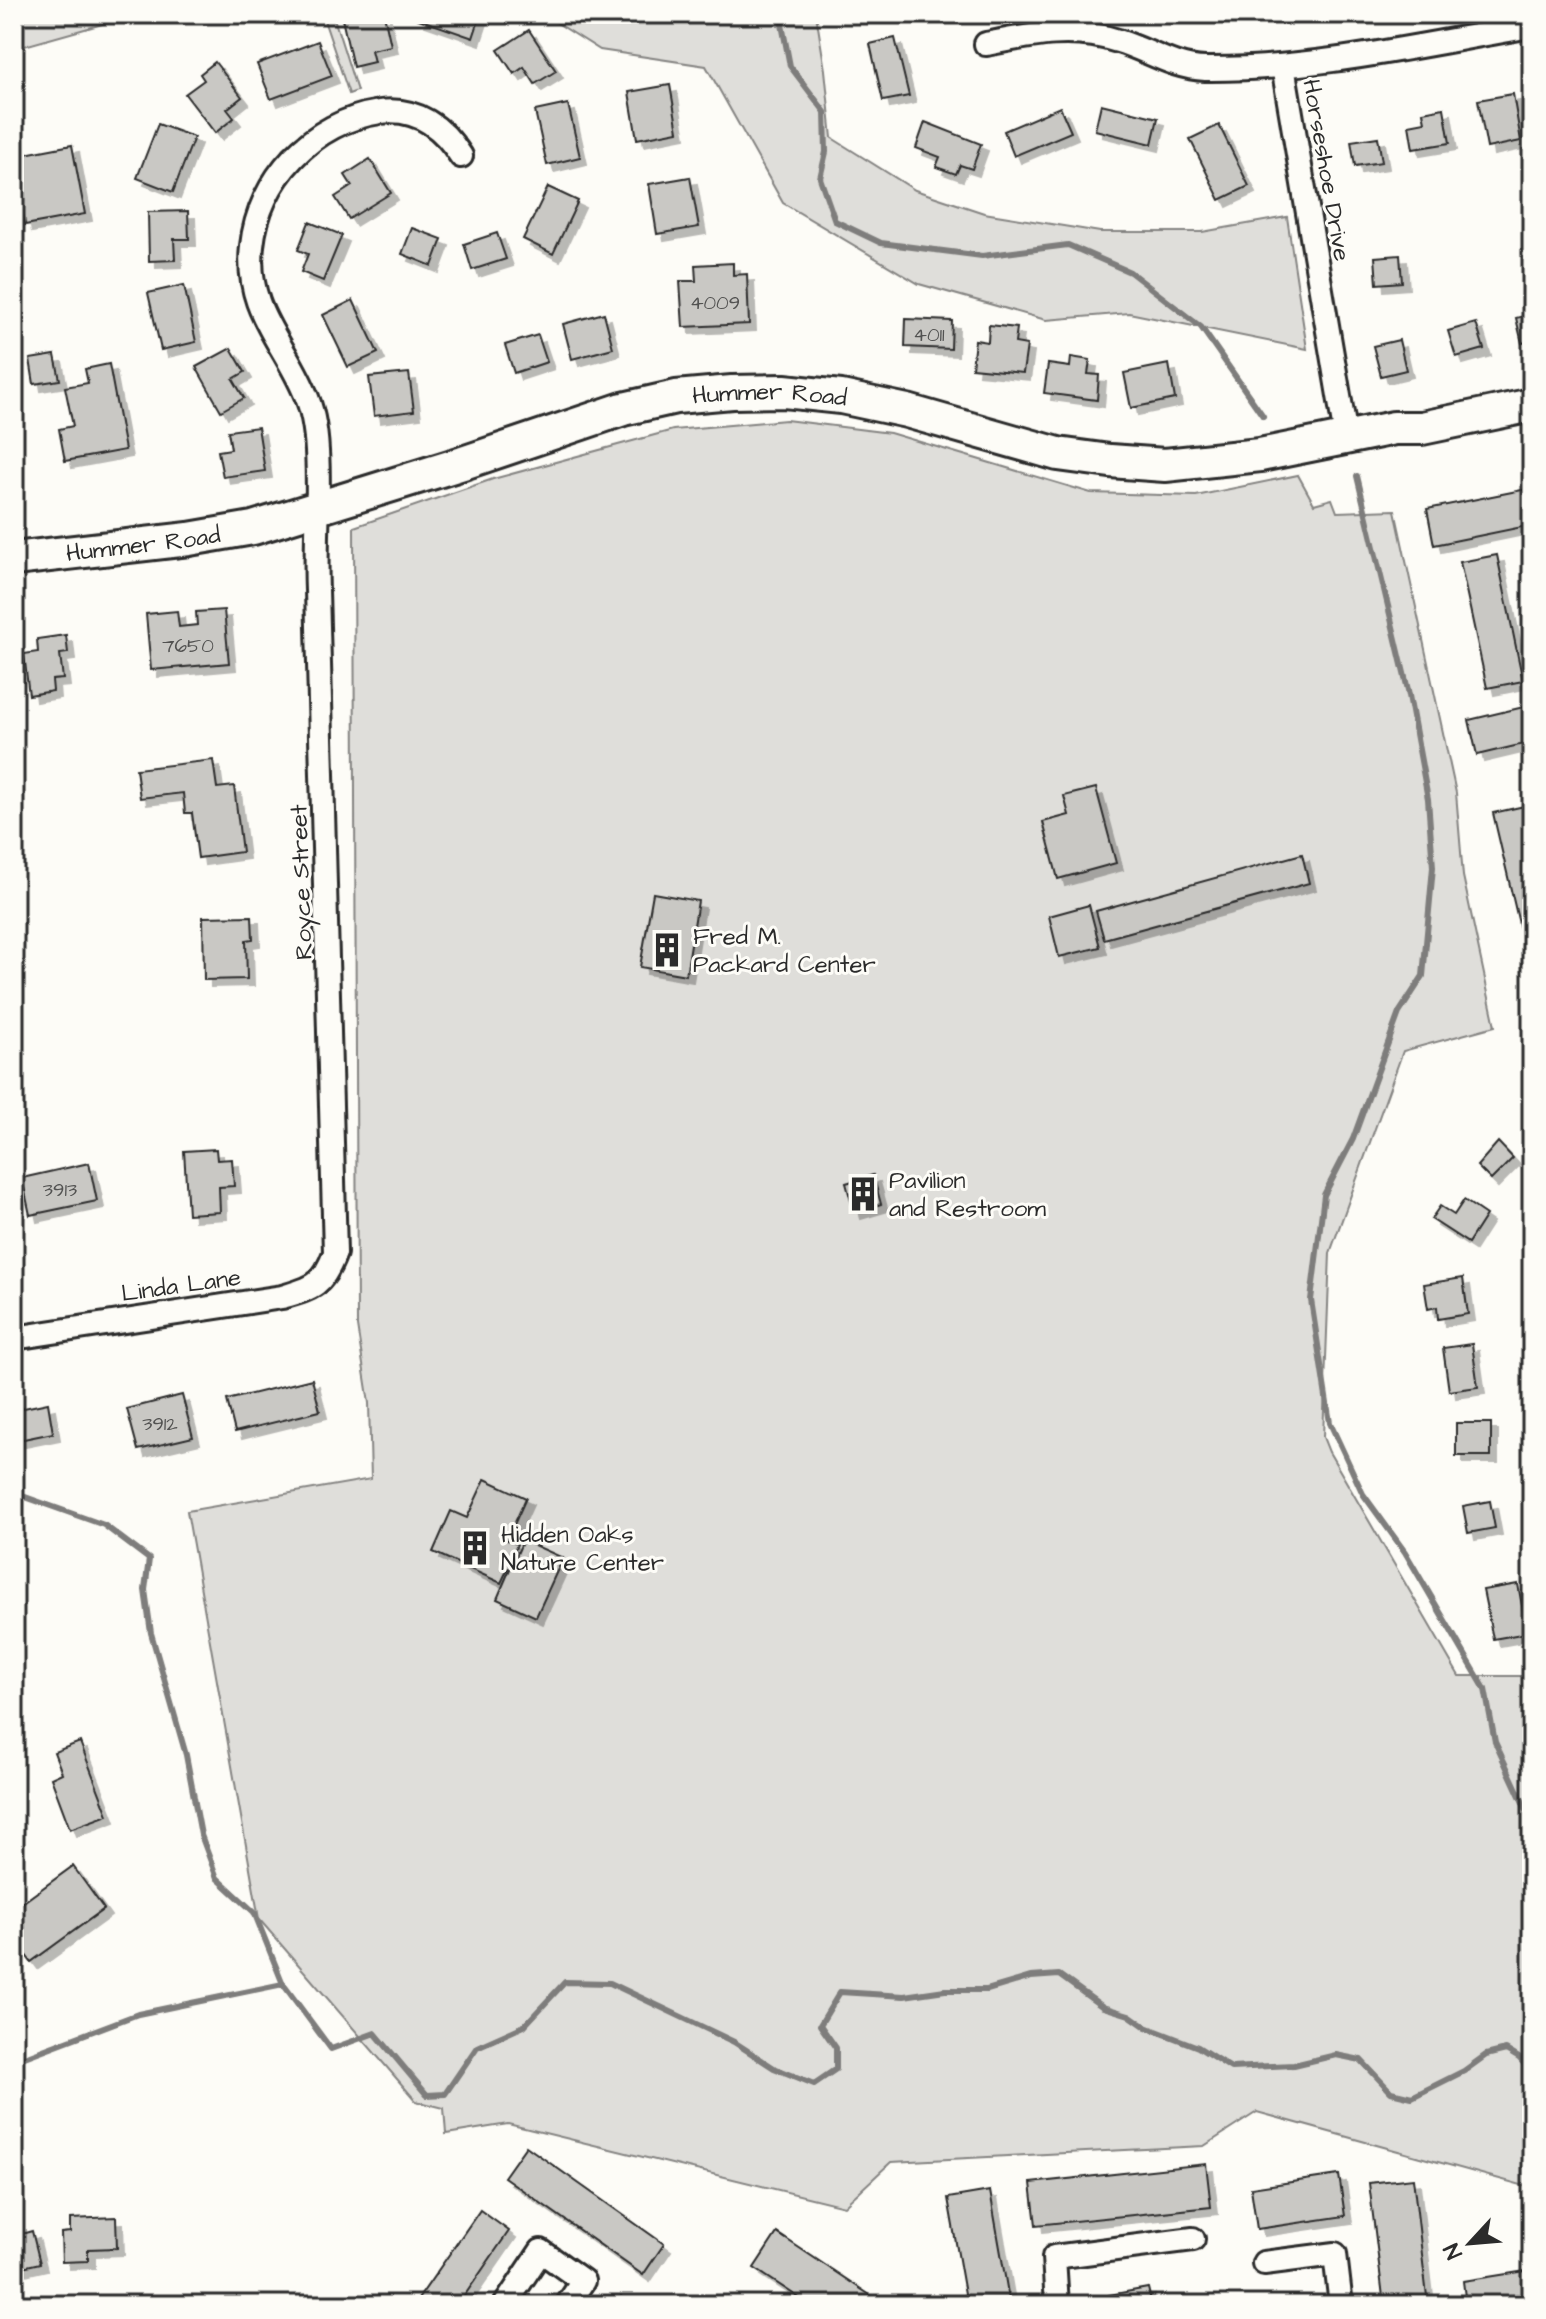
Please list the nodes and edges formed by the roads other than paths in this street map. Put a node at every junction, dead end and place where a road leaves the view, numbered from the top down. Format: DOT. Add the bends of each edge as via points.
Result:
graph roads {
  1 [pos="1532,26"];
  2 [pos="986,44"];
  3 [pos="1283,66"];
  4 [pos="461,156"];
  5 [pos="1532,405"];
  6 [pos="1346,437"];
  7 [pos="316,510"];
  8 [pos="14,559"];
  9 [pos="335,1253"];
  10 [pos="14,1338"];
  11 [pos="1193,2239"];
  12 [pos="1264,2263"];
  13 [pos="505,2305"];
  14 [pos="567,2305"];
  15 [pos="1057,2305"];
  16 [pos="1341,2305"];
  1 -- 3 [label="street, Horseshoe Drive"];
  2 -- 3 [label="street" via="1044,33 1089,33 1188,67"];
  3 -- 6 [label="street, Horseshoe Drive"];
  4 -- 7 [label="street, Royce Street" via="451,139 420,117 401,112 357,117 288,161 259,213 252,276 268,328 310,406 317,450"];
  5 -- 6 [label="main road, Hummer Road" via="1422,428"];
  6 -- 7 [label="main road, Hummer Road" via="1211,462 1110,461 1058,454 841,397 732,392 623,409"];
  7 -- 8 [label="main road, Hummer Road" via="189,539"];
  7 -- 9 [label="street, Royce Street"];
  9 -- 10 [label="street, Linda Lane" via="323,1280 282,1297"];
  11 -- 15 [label="street" via="1054,2257"];
  12 -- 16 [label="street" via="1335,2254"];
  13 -- 14 [label="street" via="541,2251 583,2281"];
}
